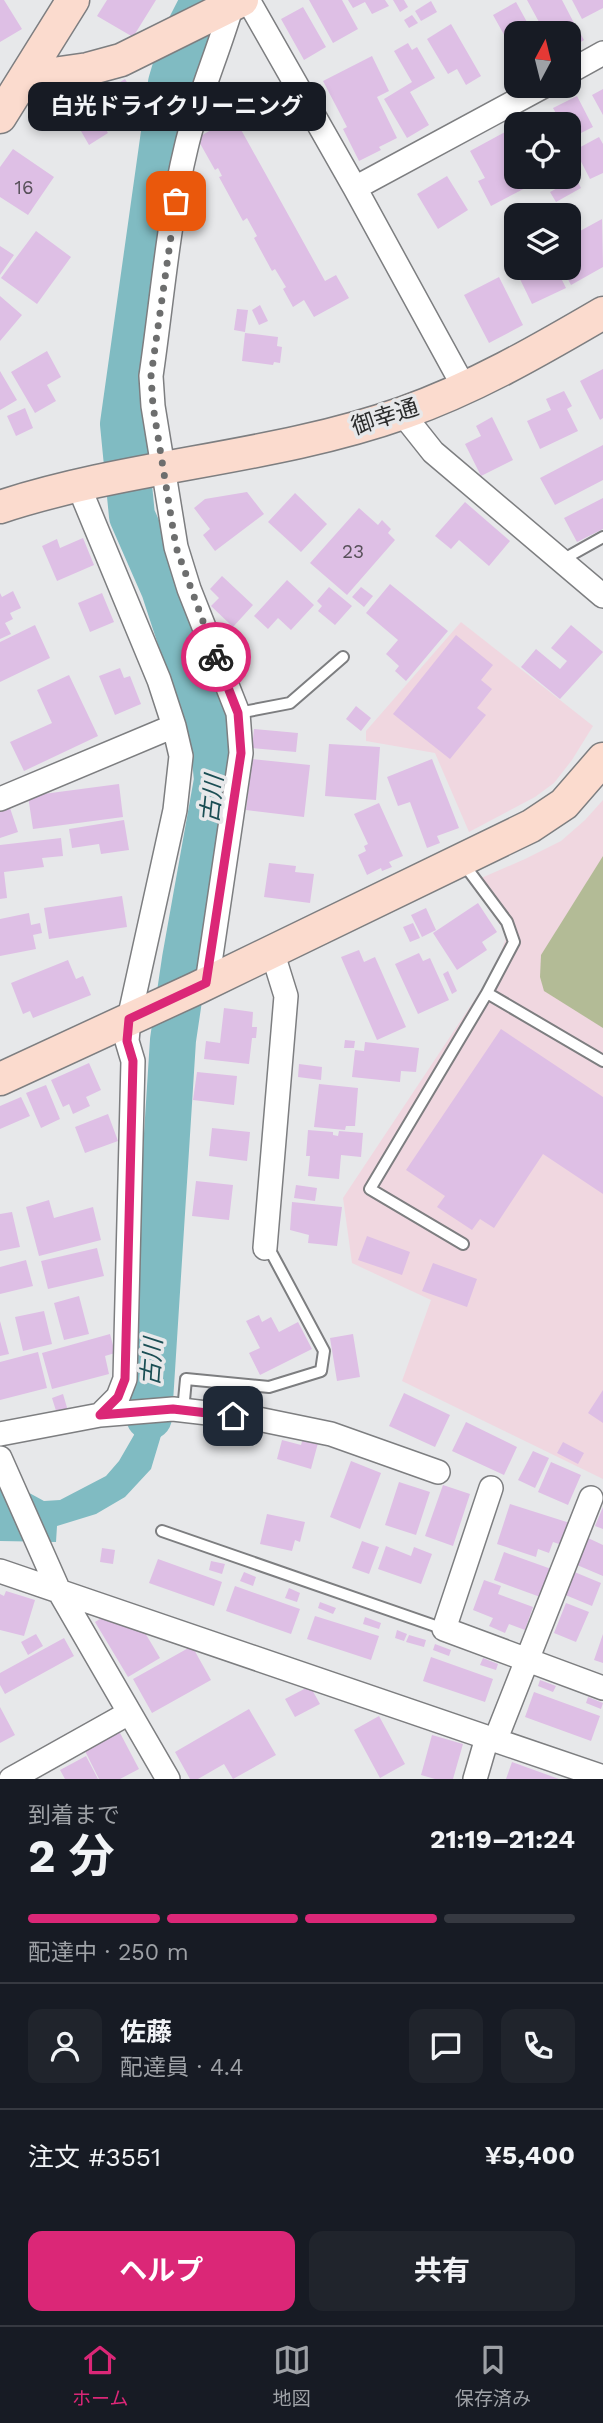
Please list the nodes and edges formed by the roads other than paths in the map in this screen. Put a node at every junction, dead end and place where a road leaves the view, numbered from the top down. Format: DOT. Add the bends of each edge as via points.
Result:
graph roads {
  1 [pos="234,5"];
  2 [pos="64,6"];
  3 [pos="603,53"];
  4 [pos="581,65"];
  5 [pos="25,78"];
  6 [pos="522,98"];
  7 [pos="0,117"];
  8 [pos="355,188"];
  9 [pos="603,313"];
  10 [pos="465,389"];
  11 [pos="402,413"];
  12 [pos="156,470"];
  13 [pos="85,485"];
  14 [pos="0,507"];
  15 [pos="603,537"];
  16 [pos="562,560"];
  17 [pos="603,596"];
  18 [pos="342,657"];
  19 [pos="238,713"];
  20 [pos="174,726"];
  21 [pos="603,759"];
  22 [pos="0,799"];
  23 [pos="462,861"];
  24 [pos="272,951"];
  25 [pos="202,985"];
  26 [pos="487,993"];
  27 [pos="137,1015"];
  28 [pos="603,1061"];
  29 [pos="0,1079"];
  30 [pos="463,1244"];
  31 [pos="265,1248"];
  32 [pos="178,1410"];
  33 [pos="100,1415"];
  34 [pos="0,1434"];
  35 [pos="1,1462"];
  36 [pos="438,1472"];
  37 [pos="491,1488"];
  38 [pos="591,1498"];
  39 [pos="162,1531"];
  40 [pos="0,1571"];
  41 [pos="59,1591"];
  42 [pos="444,1629"];
  43 [pos="527,1658"];
  44 [pos="603,1688"];
  45 [pos="129,1713"];
  46 [pos="491,1739"];
  47 [pos="603,1777"];
  48 [pos="11,1779"];
  49 [pos="168,1779"];
  50 [pos="475,1779"];
  1 -- 5 [label="street" via="121,61"];
  1 -- 8 [label="street"];
  1 -- 12 [label="street" via="195,115 180,176 151,376"];
  2 -- 5 [label="street"];
  3 -- 4 [label="street"];
  5 -- 7 [label="street"];
  6 -- 8 [label="street"];
  8 -- 10 [label="street"];
  9 -- 10 [label="street, 御幸通"];
  10 -- 11 [label="street, 御幸通"];
  11 -- 12 [label="street, 御幸通" via="323,436"];
  11 -- 16 [label="street" via="433,452"];
  12 -- 13 [label="street, 御幸通"];
  12 -- 19 [label="street" via="189,589"];
  13 -- 14 [label="street"];
  13 -- 20 [label="street"];
  15 -- 16 [label="lane"];
  16 -- 17 [label="street"];
  18 -- 19 [label="lane" via="290,703"];
  19 -- 25 [label="street" via="241,753"];
  20 -- 22 [label="street"];
  20 -- 27 [label="street" via="181,756 175,810"];
  21 -- 23 [label="street" via="564,804"];
  23 -- 24 [label="street"];
  23 -- 26 [label="lane" via="507,922 514,942"];
  24 -- 25 [label="street"];
  24 -- 31 [label="street" via="286,996"];
  25 -- 27 [label="street"];
  26 -- 28 [label="lane"];
  26 -- 30 [label="lane" via="370,1189"];
  27 -- 29 [label="street"];
  27 -- 33 [label="street" via="127,1041 133,1061 125,1379 118,1397"];
  31 -- 32 [label="lane" via="324,1351 321,1371 268,1387 186,1379"];
  32 -- 33 [label="street"];
  32 -- 36 [label="street" via="258,1419 331,1434"];
  33 -- 34 [label="street"];
  35 -- 41 [label="street"];
  37 -- 42 [label="street"];
  38 -- 43 [label="street"];
  39 -- 42 [label="lane"];
  40 -- 41 [label="street"];
  41 -- 45 [label="street"];
  41 -- 46 [label="street"];
  42 -- 43 [label="street"];
  43 -- 44 [label="street"];
  43 -- 46 [label="street"];
  45 -- 48 [label="street"];
  45 -- 49 [label="street"];
  46 -- 47 [label="street"];
  46 -- 50 [label="street"];
}
